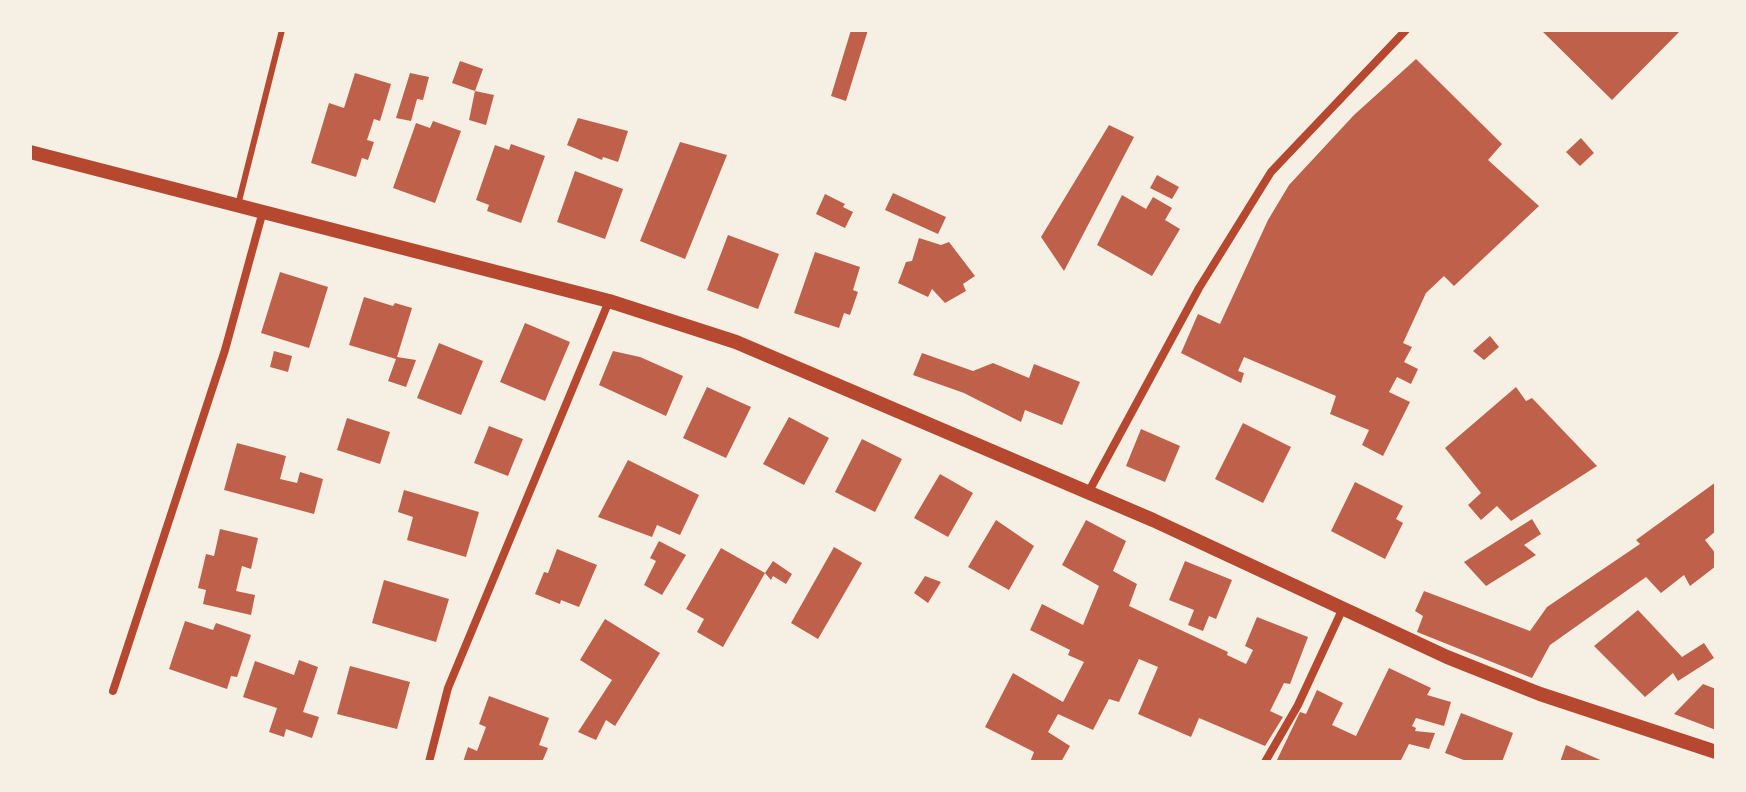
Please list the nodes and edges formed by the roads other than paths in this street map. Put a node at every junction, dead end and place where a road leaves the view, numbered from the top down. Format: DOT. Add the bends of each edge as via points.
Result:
graph roads {
  1 [pos="282,30"];
  2 [pos="1406,30"];
  3 [pos="30,152"];
  4 [pos="238,205"];
  5 [pos="263,211"];
  6 [pos="609,301"];
  7 [pos="1088,493"];
  8 [pos="1343,608"];
  9 [pos="113,691"];
  10 [pos="1716,752"];
  11 [pos="429,762"];
  12 [pos="1265,762"];
  1 -- 4 [label="lane"];
  2 -- 7 [label="street" via="1271,172 1199,288"];
  3 -- 4 [label="street"];
  4 -- 5 [label="street"];
  5 -- 6 [label="street"];
  5 -- 9 [label="street" via="225,350"];
  6 -- 7 [label="street" via="736,342"];
  6 -- 11 [label="street" via="448,688"];
  7 -- 8 [label="street"];
  8 -- 10 [label="street" via="1540,694"];
  8 -- 12 [label="street"];
}
